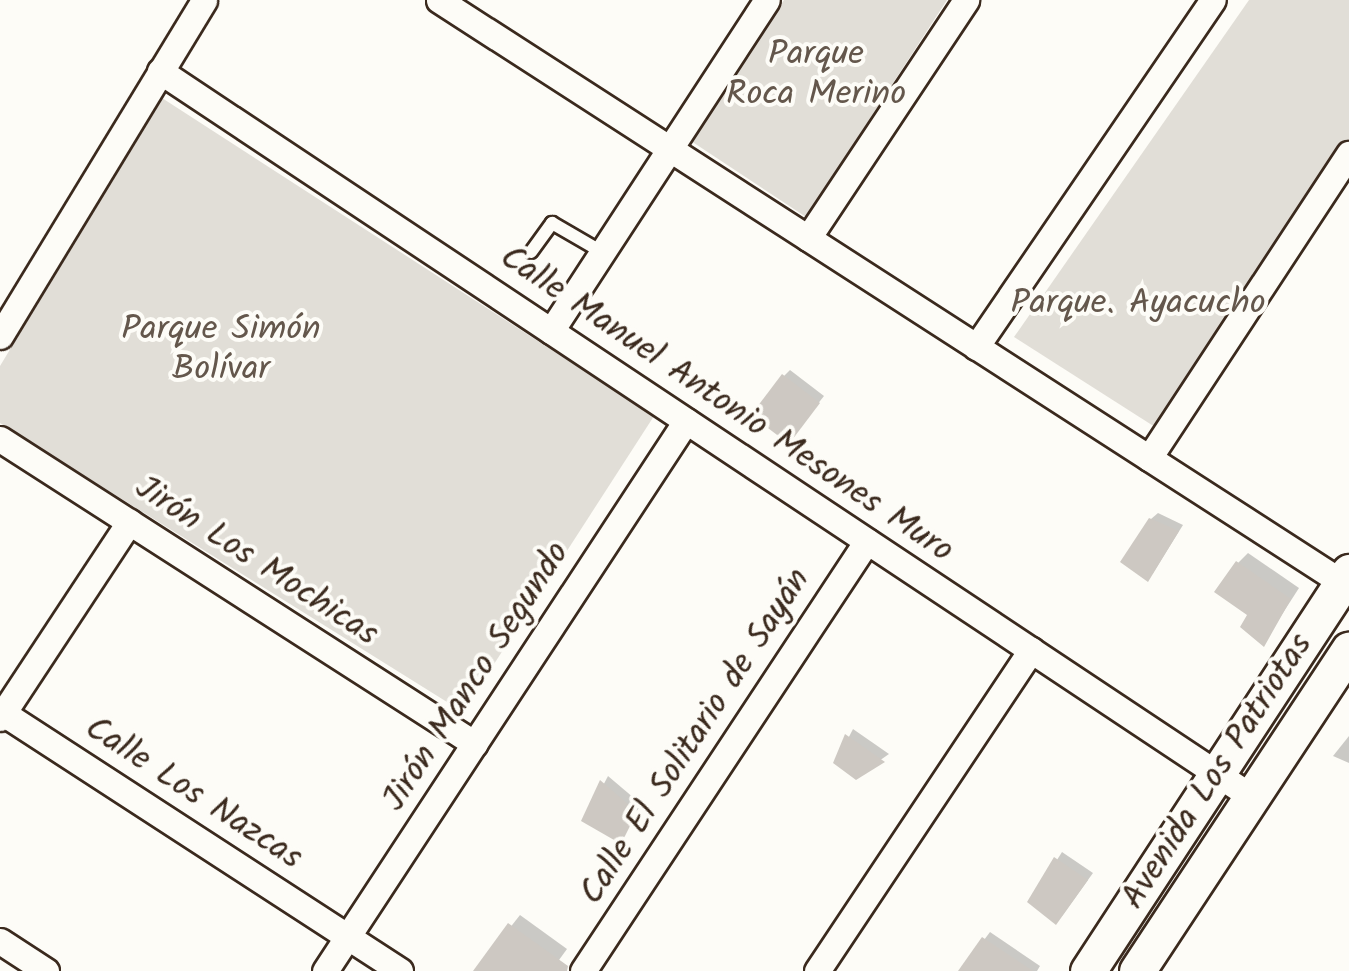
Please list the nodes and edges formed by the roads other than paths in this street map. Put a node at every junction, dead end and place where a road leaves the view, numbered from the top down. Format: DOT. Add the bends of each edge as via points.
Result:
graph roads {
  1 [pos="204,0"];
  2 [pos="439,0"];
  3 [pos="767,0"];
  4 [pos="966,0"];
  5 [pos="1213,0"];
  6 [pos="160,71"];
  7 [pos="670,149"];
  8 [pos="1349,154"];
  9 [pos="808,238"];
  10 [pos="531,252"];
  11 [pos="602,252"];
  12 [pos="551,331"];
  13 [pos="0,336"];
  14 [pos="976,347"];
  15 [pos="686,421"];
  16 [pos="0,439"];
  17 [pos="1149,458"];
  18 [pos="129,522"];
  19 [pos="867,541"];
  20 [pos="1347,581"];
  21 [pos="1030,650"];
  22 [pos="1349,650"];
  23 [pos="1,714"];
  24 [pos="474,744"];
  25 [pos="1216,774"];
  26 [pos="1252,797"];
  27 [pos="348,936"];
  28 [pos="0,941"];
  29 [pos="46,971"];
  30 [pos="325,971"];
  31 [pos="400,971"];
  32 [pos="583,971"];
  33 [pos="817,971"];
  34 [pos="1088,971"];
  35 [pos="1137,971"];
  1 -- 6 [label="street"];
  2 -- 7 [label="street"];
  3 -- 7 [label="street"];
  4 -- 9 [label="street"];
  5 -- 14 [label="street"];
  6 -- 12 [label="street, Calle Manuel Antonio Mesones Muro"];
  6 -- 13 [label="street"];
  7 -- 9 [label="street"];
  7 -- 11 [label="street"];
  8 -- 17 [label="street"];
  9 -- 14 [label="street"];
  10 -- 11 [label="lane" via="552,223"];
  11 -- 12 [label="street"];
  12 -- 15 [label="street, Calle Manuel Antonio Mesones Muro"];
  14 -- 17 [label="street"];
  15 -- 19 [label="street, Calle Manuel Antonio Mesones Muro"];
  15 -- 24 [label="street, Jirón Manco Segundo"];
  16 -- 18 [label="street, Jirón Los Mochicas"];
  17 -- 20 [label="street"];
  18 -- 23 [label="street"];
  18 -- 24 [label="street, Jirón Los Mochicas"];
  19 -- 21 [label="street, Calle Manuel Antonio Mesones Muro"];
  19 -- 32 [label="street, Calle El Solitario de Sayán"];
  20 -- 25 [label="main road, Avenida Los Patriotas"];
  21 -- 25 [label="street, Calle Manuel Antonio Mesones Muro"];
  21 -- 33 [label="street"];
  22 -- 26 [label="main road, Avenida Los Patriotas"];
  23 -- 27 [label="street, Calle Los Nazcas"];
  24 -- 27 [label="street, Jirón Manco Segundo"];
  25 -- 26 [label="street, Calle Manuel Antonio Mesones Muro"];
  25 -- 34 [label="main road, Avenida Los Patriotas"];
  26 -- 35 [label="main road, Avenida Los Patriotas"];
  27 -- 30 [label="street, Jirón Manco Segundo"];
  27 -- 31 [label="street, Calle Los Nazcas"];
  28 -- 29 [label="street"];
}
